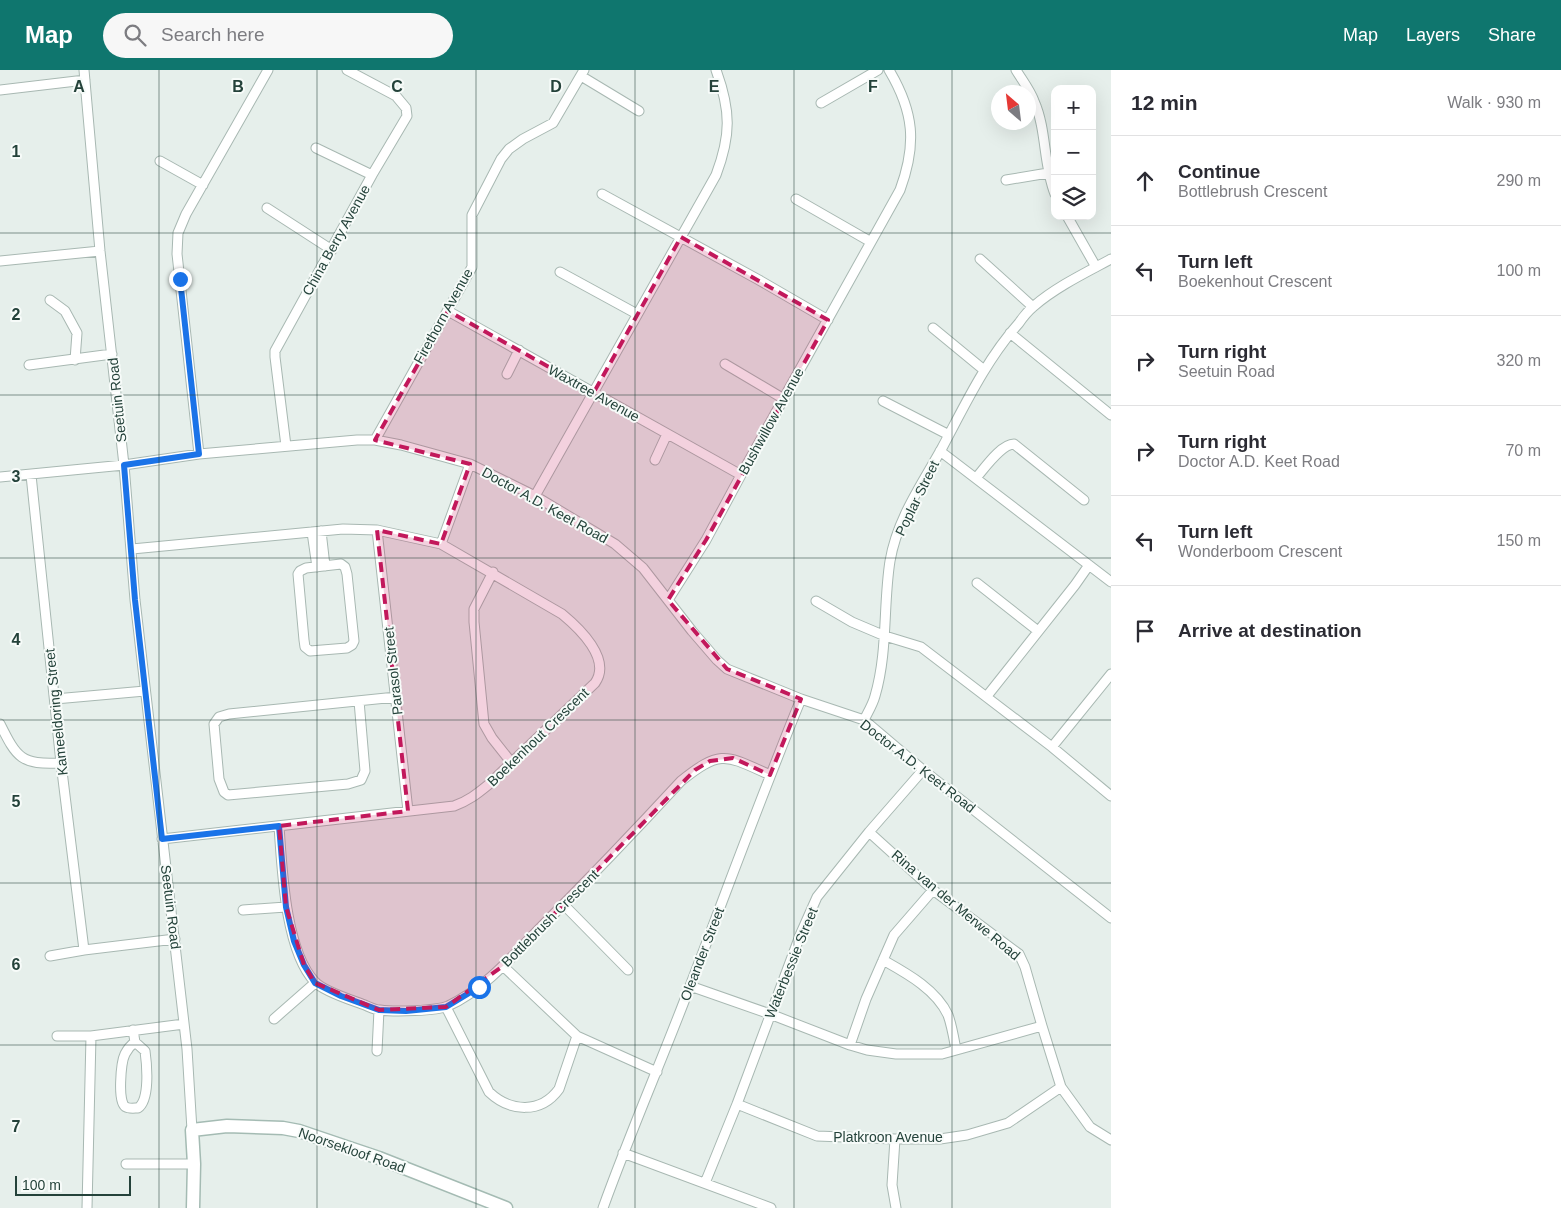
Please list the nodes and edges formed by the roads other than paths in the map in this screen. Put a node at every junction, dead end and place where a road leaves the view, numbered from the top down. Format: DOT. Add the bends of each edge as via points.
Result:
graph roads {
  1 [pos="268,70"];
  2 [pos="347,70"];
  3 [pos="368,70"];
  4 [pos="716,70"];
  5 [pos="878,70"];
  6 [pos="889,70"];
  7 [pos="1016,70"];
  8 [pos="582,73"];
  9 [pos="84,75"];
  10 [pos="363,79"];
  11 [pos="0,90"];
  12 [pos="821,103"];
  13 [pos="639,111"];
  14 [pos="316,148"];
  15 [pos="160,161"];
  16 [pos="1048,173"];
  17 [pos="372,175"];
  18 [pos="1006,180"];
  19 [pos="1051,182"];
  20 [pos="203,185"];
  21 [pos="602,194"];
  22 [pos="796,199"];
  23 [pos="267,208"];
  24 [pos="1069,220"];
  25 [pos="682,237"];
  26 [pos="871,242"];
  27 [pos="332,250"];
  28 [pos="100,251"];
  29 [pos="1111,259"];
  30 [pos="980,260"];
  31 [pos="0,261"];
  32 [pos="1096,267"];
  33 [pos="560,272"];
  34 [pos="50,300"];
  35 [pos="1033,307"];
  36 [pos="448,311"];
  37 [pos="638,314"];
  38 [pos="828,320"];
  39 [pos="933,328"];
  40 [pos="1010,332"];
  41 [pos="518,350"];
  42 [pos="112,354"];
  43 [pos="75,360"];
  44 [pos="725,364"];
  45 [pos="29,365"];
  46 [pos="984,370"];
  47 [pos="507,374"];
  48 [pos="594,392"];
  49 [pos="784,398"];
  50 [pos="883,401"];
  51 [pos="1111,415"];
  52 [pos="667,434"];
  53 [pos="949,435"];
  54 [pos="375,440"];
  55 [pos="286,446"];
  56 [pos="940,451"];
  57 [pos="199,454"];
  58 [pos="655,460"];
  59 [pos="470,464"];
  60 [pos="124,465"];
  61 [pos="31,475"];
  62 [pos="741,475"];
  63 [pos="0,477"];
  64 [pos="976,478"];
  65 [pos="535,496"];
  66 [pos="1084,500"];
  67 [pos="377,530"];
  68 [pos="316,532"];
  69 [pos="441,544"];
  70 [pos="132,549"];
  71 [pos="1089,565"];
  72 [pos="321,567"];
  73 [pos="493,572"];
  74 [pos="1111,582"];
  75 [pos="977,583"];
  76 [pos="668,600"];
  77 [pos="816,601"];
  78 [pos="1038,631"];
  79 [pos="884,636"];
  80 [pos="1111,674"];
  81 [pos="145,691"];
  82 [pos="987,696"];
  83 [pos="396,697"];
  84 [pos="55,699"];
  85 [pos="801,699"];
  86 [pos="359,701"];
  87 [pos="864,720"];
  88 [pos="0,724"];
  89 [pos="1052,747"];
  90 [pos="511,762"];
  91 [pos="61,763"];
  92 [pos="923,770"];
  93 [pos="770,775"];
  94 [pos="1111,796"];
  95 [pos="408,811"];
  96 [pos="279,826"];
  97 [pos="869,832"];
  98 [pos="162,839"];
  99 [pos="933,890"];
  100 [pos="564,905"];
  101 [pos="286,907"];
  102 [pos="243,910"];
  103 [pos="1111,918"];
  104 [pos="175,940"];
  105 [pos="84,950"];
  106 [pos="50,956"];
  107 [pos="883,960"];
  108 [pos="503,966"];
  109 [pos="628,970"];
  110 [pos="315,983"];
  111 [pos="690,986"];
  112 [pos="446,1007"];
  113 [pos="379,1010"];
  114 [pos="770,1014"];
  115 [pos="274,1020"];
  116 [pos="184,1024"];
  117 [pos="1042,1026"];
  118 [pos="133,1030"];
  119 [pos="57,1036"];
  120 [pos="91,1036"];
  121 [pos="577,1036"];
  122 [pos="135,1042"];
  123 [pos="850,1045"];
  124 [pos="956,1050"];
  125 [pos="376,1051"];
  126 [pos="656,1072"];
  127 [pos="1062,1087"];
  128 [pos="737,1104"];
  129 [pos="192,1130"];
  130 [pos="895,1139"];
  131 [pos="1111,1140"];
  132 [pos="623,1153"];
  133 [pos="126,1164"];
  134 [pos="194,1164"];
  135 [pos="704,1182"];
  136 [pos="87,1208"];
  137 [pos="193,1208"];
  138 [pos="506,1208"];
  139 [pos="603,1208"];
  140 [pos="771,1208"];
  141 [pos="896,1208"];
  1 -- 20 [label="street"];
  2 -- 10 [label="street, China Berry Avenue"];
  3 -- 10 [label="street"];
  4 -- 25 [label="street" via="728,117 725,152"];
  5 -- 12 [label="street"];
  6 -- 26 [label="street, Bushwillow Avenue" via="903,98 911,127 911,144 900,190"];
  7 -- 16 [label="street" via="1036,106"];
  8 -- 13 [label="street, Firethorn Avenue"];
  8 -- 36 [label="street, Firethorn Avenue" via="554,123 523,139 501,159 472,215 472,267"];
  9 -- 11 [label="street"];
  9 -- 28 [label="street, Seetuin Road"];
  10 -- 17 [label="street, China Berry Avenue" via="396,96 406,111 404,122"];
  14 -- 17 [label="street"];
  15 -- 20 [label="street"];
  16 -- 18 [label="street"];
  16 -- 19 [label="street"];
  17 -- 27 [label="street, China Berry Avenue"];
  20 -- 57 [label="street" via="182,222 177,243"];
  21 -- 25 [label="street"];
  22 -- 26 [label="street"];
  23 -- 27 [label="street"];
  24 -- 32 [label="street"];
  25 -- 37 [label="street"];
  25 -- 38 [label="street"];
  26 -- 38 [label="street, Bushwillow Avenue"];
  27 -- 55 [label="street, China Berry Avenue" via="275,351"];
  28 -- 31 [label="street"];
  28 -- 42 [label="street, Seetuin Road"];
  29 -- 32 [label="street, Poplar Street"];
  30 -- 35 [label="street"];
  32 -- 35 [label="street, Poplar Street"];
  33 -- 37 [label="street"];
  34 -- 43 [label="street" via="61,302 77,333"];
  35 -- 40 [label="street, Poplar Street"];
  36 -- 41 [label="street, Waxtree Avenue"];
  36 -- 54 [label="street, Firethorn Avenue"];
  37 -- 48 [label="street"];
  38 -- 49 [label="street, Bushwillow Avenue"];
  39 -- 46 [label="street"];
  40 -- 46 [label="street, Poplar Street"];
  40 -- 51 [label="street"];
  41 -- 47 [label="street"];
  41 -- 48 [label="street, Waxtree Avenue"];
  42 -- 43 [label="street"];
  42 -- 60 [label="street, Seetuin Road"];
  43 -- 45 [label="street"];
  44 -- 49 [label="street"];
  46 -- 53 [label="street, Poplar Street"];
  48 -- 52 [label="street, Waxtree Avenue"];
  48 -- 65 [label="street"];
  49 -- 62 [label="street, Bushwillow Avenue"];
  50 -- 53 [label="street"];
  52 -- 58 [label="street"];
  52 -- 62 [label="street, Waxtree Avenue"];
  53 -- 56 [label="street, Poplar Street"];
  54 -- 55 [label="street, Doctor A.D. Keet Road"];
  54 -- 59 [label="street, Doctor A.D. Keet Road"];
  55 -- 57 [label="street, Doctor A.D. Keet Road"];
  56 -- 64 [label="street"];
  56 -- 79 [label="street, Poplar Street" via="896,537 890,561"];
  57 -- 60 [label="street, Doctor A.D. Keet Road"];
  59 -- 65 [label="street, Doctor A.D. Keet Road"];
  59 -- 69 [label="street"];
  60 -- 61 [label="street, Doctor A.D. Keet Road"];
  60 -- 70 [label="street, Seetuin Road"];
  61 -- 63 [label="street, Doctor A.D. Keet Road"];
  61 -- 84 [label="street, Kameeldoring Street"];
  62 -- 76 [label="street, Bushwillow Avenue" via="706,540"];
  64 -- 66 [label="street" via="1002,449 1014,444"];
  64 -- 71 [label="street"];
  65 -- 76 [label="street, Doctor A.D. Keet Road" via="616,544 642,568"];
  67 -- 68 [label="street, Boekenhout Crescent"];
  67 -- 69 [label="street, Boekenhout Crescent"];
  67 -- 83 [label="street, Parasol Street"];
  68 -- 70 [label="street, Boekenhout Crescent"];
  68 -- 72 [label="street"];
  69 -- 73 [label="street, Boekenhout Crescent"];
  70 -- 81 [label="street, Seetuin Road"];
  71 -- 74 [label="street"];
  71 -- 78 [label="street"];
  72 -- 72 [label="street" via="301,570 298,577 305,647 314,652 347,648 352,645 354,637 346,569 341,564"];
  73 -- 90 [label="street" via="475,605 474,622 484,724"];
  73 -- 90 [label="street, Boekenhout Crescent" via="578,627 599,663 598,678 594,683"];
  75 -- 78 [label="street"];
  76 -- 85 [label="street, Doctor A.D. Keet Road" via="726,669"];
  77 -- 79 [label="street"];
  78 -- 82 [label="street"];
  79 -- 82 [label="street" via="921,647"];
  79 -- 87 [label="street, Poplar Street" via="875,697"];
  80 -- 89 [label="street"];
  81 -- 84 [label="street"];
  81 -- 98 [label="street, Seetuin Road"];
  82 -- 89 [label="street"];
  83 -- 86 [label="street"];
  83 -- 95 [label="street, Parasol Street"];
  84 -- 91 [label="street, Kameeldoring Street"];
  85 -- 87 [label="street, Doctor A.D. Keet Road"];
  85 -- 93 [label="street, Oleander Street"];
  86 -- 86 [label="street" via="219,716 214,724 219,779 224,792 228,795 358,782 366,771"];
  87 -- 92 [label="street, Doctor A.D. Keet Road"];
  88 -- 91 [label="street" via="20,757 34,762"];
  89 -- 94 [label="street"];
  90 -- 95 [label="street, Boekenhout Crescent" via="469,800 454,806"];
  91 -- 105 [label="street, Kameeldoring Street"];
  92 -- 97 [label="street, Waterbessie Street"];
  92 -- 103 [label="street, Doctor A.D. Keet Road"];
  93 -- 100 [label="street, Bottlebrush Crescent" via="734,758 710,761 695,770"];
  93 -- 111 [label="street, Oleander Street"];
  95 -- 96 [label="street, Boekenhout Crescent"];
  96 -- 98 [label="street, Boekenhout Crescent"];
  96 -- 101 [label="street"];
  97 -- 99 [label="street, Rina van der Merwe Road"];
  97 -- 114 [label="street, Waterbessie Street" via="817,897"];
  98 -- 104 [label="street, Seetuin Road"];
  99 -- 107 [label="street" via="894,935"];
  99 -- 117 [label="street, Rina van der Merwe Road" via="1019,954"];
  100 -- 108 [label="street, Bottlebrush Crescent"];
  100 -- 109 [label="street"];
  101 -- 102 [label="street"];
  101 -- 110 [label="street" via="304,965"];
  104 -- 105 [label="street"];
  104 -- 116 [label="street, Seetuin Road"];
  105 -- 106 [label="street"];
  107 -- 123 [label="street"];
  107 -- 124 [label="street" via="906,972 940,1002 948,1016"];
  108 -- 112 [label="street, Bottlebrush Crescent" via="479,987"];
  108 -- 121 [label="street"];
  110 -- 113 [label="street, Bottlebrush Crescent"];
  110 -- 115 [label="street"];
  111 -- 114 [label="street"];
  111 -- 126 [label="street, Oleander Street"];
  112 -- 113 [label="street, Bottlebrush Crescent"];
  112 -- 121 [label="street" via="489,1092 500,1101 521,1108 542,1104 559,1089"];
  113 -- 125 [label="street"];
  114 -- 123 [label="street"];
  114 -- 128 [label="street, Waterbessie Street"];
  116 -- 118 [label="street"];
  116 -- 129 [label="street, Seetuin Road"];
  117 -- 124 [label="street"];
  117 -- 127 [label="street, Rina van der Merwe Road"];
  118 -- 120 [label="street"];
  118 -- 122 [label="street"];
  119 -- 120 [label="street"];
  120 -- 136 [label="street"];
  121 -- 126 [label="street"];
  122 -- 122 [label="street" via="124,1057 120,1094 123,1105 132,1108 141,1106 145,1097 145,1051"];
  123 -- 124 [label="street" via="896,1054 942,1054"];
  126 -- 132 [label="street, Oleander Street"];
  127 -- 130 [label="street, Platkroon Avenue" via="1008,1123 987,1130 940,1139"];
  127 -- 131 [label="street, Rina van der Merwe Road" via="1090,1127"];
  128 -- 130 [label="street, Platkroon Avenue" via="817,1136"];
  128 -- 135 [label="street, Waterbessie Street"];
  129 -- 134 [label="street, Seetuin Road"];
  129 -- 138 [label="street, Noorsekloof Road" via="227,1126 299,1131 379,1158"];
  130 -- 141 [label="street" via="892,1185"];
  132 -- 135 [label="street"];
  132 -- 139 [label="street, Oleander Street"];
  133 -- 134 [label="street"];
  134 -- 137 [label="street, Seetuin Road"];
  135 -- 140 [label="street"];
}
